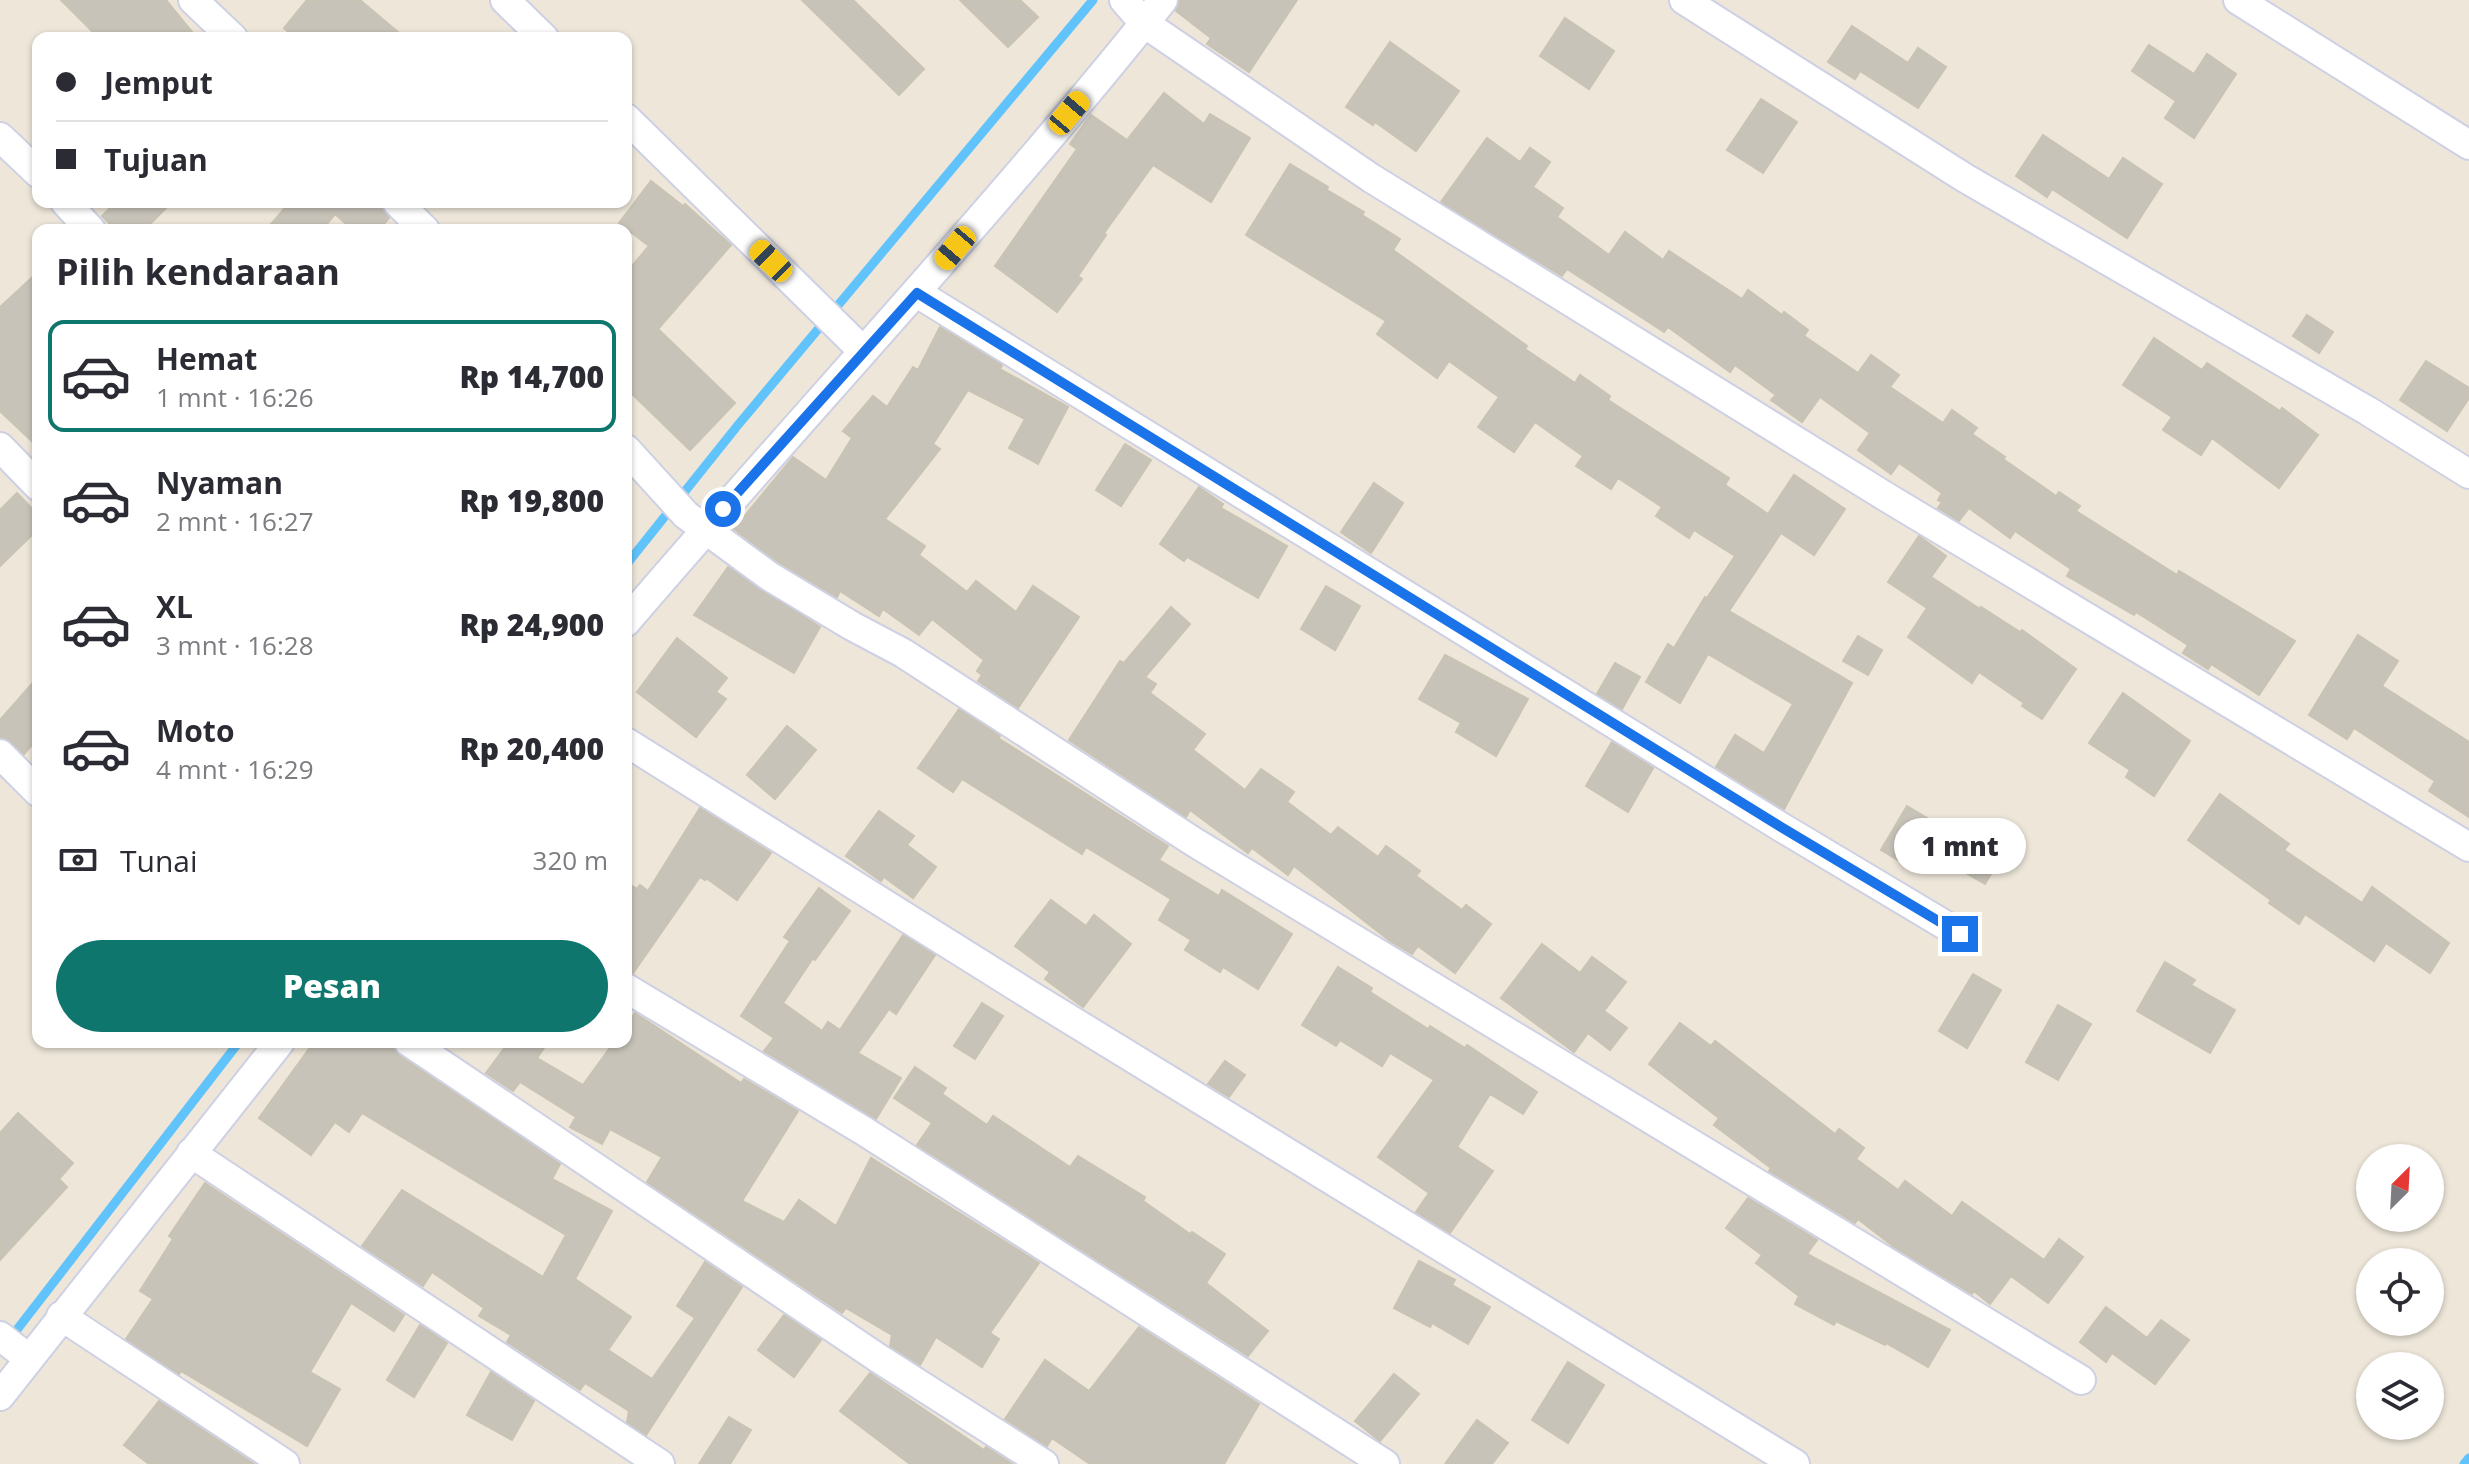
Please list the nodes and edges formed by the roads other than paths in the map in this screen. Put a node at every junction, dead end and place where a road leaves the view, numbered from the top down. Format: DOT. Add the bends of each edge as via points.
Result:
graph roads {
  1 [pos="193,0"];
  2 [pos="505,0"];
  3 [pos="1124,0"];
  4 [pos="1163,0"];
  5 [pos="1684,0"];
  6 [pos="2238,0"];
  7 [pos="1144,23"];
  8 [pos="227,32"];
  9 [pos="538,32"];
  10 [pos="632,124"];
  11 [pos="0,137"];
  12 [pos="2469,145"];
  13 [pos="32,167"];
  14 [pos="71,208"];
  15 [pos="403,208"];
  16 [pos="85,224"];
  17 [pos="419,224"];
  18 [pos="917,293"];
  19 [pos="853,341"];
  20 [pos="0,447"];
  21 [pos="632,456"];
  22 [pos="2469,474"];
  23 [pos="32,480"];
  24 [pos="695,522"];
  25 [pos="632,613"];
  26 [pos="632,746"];
  27 [pos="0,754"];
  28 [pos="32,786"];
  29 [pos="2469,847"];
  30 [pos="1960,934"];
  31 [pos="632,992"];
  32 [pos="275,1048"];
  33 [pos="418,1048"];
  34 [pos="191,1153"];
  35 [pos="61,1316"];
  36 [pos="11,1345"];
  37 [pos="2081,1380"];
  38 [pos="0,1396"];
  39 [pos="285,1464"];
  40 [pos="660,1464"];
  41 [pos="1044,1464"];
  42 [pos="1385,1464"];
  43 [pos="1795,1464"];
  1 -- 8 [label="street"];
  2 -- 9 [label="street"];
  3 -- 7 [label="street"];
  4 -- 7 [label="street"];
  5 -- 22 [label="street" via="1965,178"];
  6 -- 12 [label="street"];
  7 -- 18 [label="street"];
  7 -- 29 [label="street" via="1398,195"];
  10 -- 19 [label="street"];
  11 -- 13 [label="street"];
  14 -- 16 [label="street"];
  15 -- 17 [label="street"];
  18 -- 19 [label="street"];
  18 -- 30 [label="street"];
  19 -- 24 [label="street"];
  20 -- 23 [label="street"];
  21 -- 24 [label="street"];
  24 -- 25 [label="street"];
  24 -- 37 [label="street" via="769,576 903,653 1194,842"];
  26 -- 43 [label="street"];
  27 -- 28 [label="street"];
  31 -- 42 [label="street" via="864,1131"];
  32 -- 34 [label="street"];
  33 -- 41 [label="street"];
  34 -- 35 [label="street"];
  34 -- 40 [label="street"];
  35 -- 36 [label="street"];
  35 -- 39 [label="street"];
  36 -- 38 [label="street"];
}
